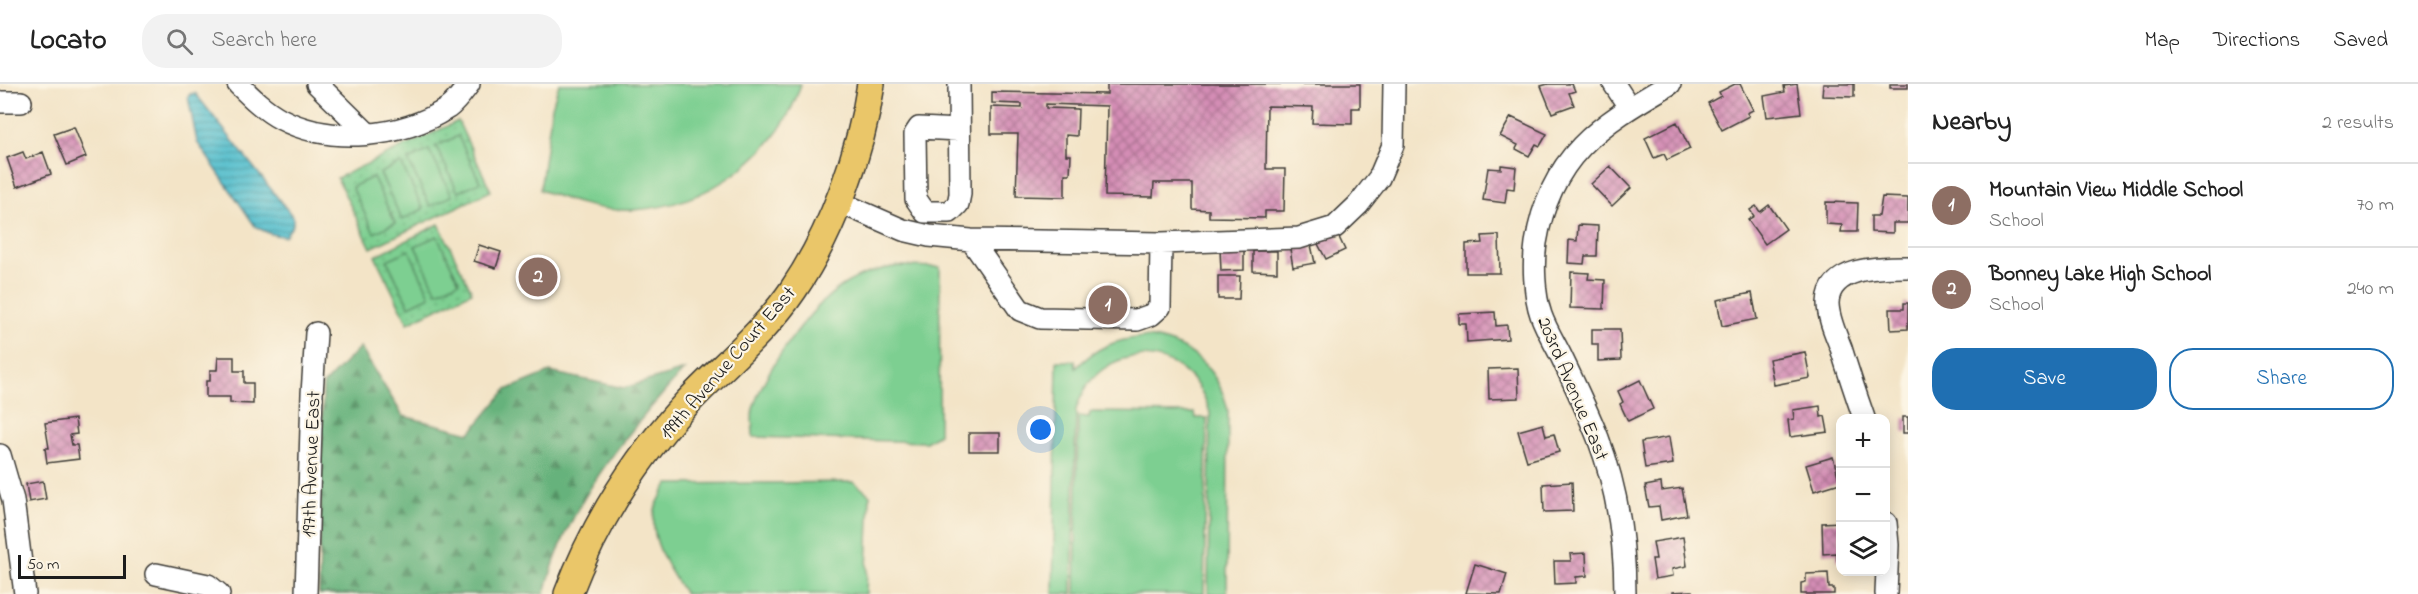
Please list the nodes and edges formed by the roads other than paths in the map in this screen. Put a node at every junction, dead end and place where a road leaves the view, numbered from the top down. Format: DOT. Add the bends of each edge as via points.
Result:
graph roads {
  1 [pos="238,84"];
  2 [pos="317,84"];
  3 [pos="469,84"];
  4 [pos="871,84"];
  5 [pos="959,84"];
  6 [pos="1394,84"];
  7 [pos="1614,84"];
  8 [pos="1670,84"];
  9 [pos="1629,107"];
  10 [pos="960,130"];
  11 [pos="368,134"];
  12 [pos="839,202"];
  13 [pos="971,240"];
  14 [pos="1161,243"];
  15 [pos="1908,267"];
  16 [pos="316,333"];
  17 [pos="1863,414"];
  18 [pos="0,454"];
  19 [pos="156,574"];
  20 [pos="1887,576"];
  21 [pos="25,594"];
  22 [pos="219,594"];
  23 [pos="306,594"];
  24 [pos="568,594"];
  25 [pos="1625,594"];
  26 [pos="1886,594"];
  1 -- 11 [label="street" via="254,101 282,119 323,133"];
  2 -- 11 [label="street"];
  3 -- 11 [label="street" via="450,107 410,127"];
  4 -- 12 [label="main road, 199th Avenue Court East"];
  5 -- 10 [label="street"];
  6 -- 14 [label="street" via="1393,145 1379,178 1335,227 1299,238"];
  7 -- 9 [label="street"];
  8 -- 9 [label="street, 203rd Avenue East"];
  9 -- 25 [label="street, 203rd Avenue East" via="1578,148 1562,170 1539,223 1534,268 1540,313 1577,388 1610,477 1620,517"];
  12 -- 13 [label="street" via="903,230"];
  12 -- 24 [label="main road, 199th Avenue Court East" via="792,291 686,404 632,472 605,513"];
  13 -- 14 [label="street"];
  13 -- 14 [label="street" via="1020,310 1040,318 1137,320 1160,307"];
  15 -- 17 [label="street" via="1863,269 1840,281 1830,293 1828,305"];
  16 -- 23 [label="street, 197th Avenue East"];
  18 -- 21 [label="street" via="13,500"];
  19 -- 22 [label="street" via="208,585"];
  20 -- 26 [label="street"];
}
